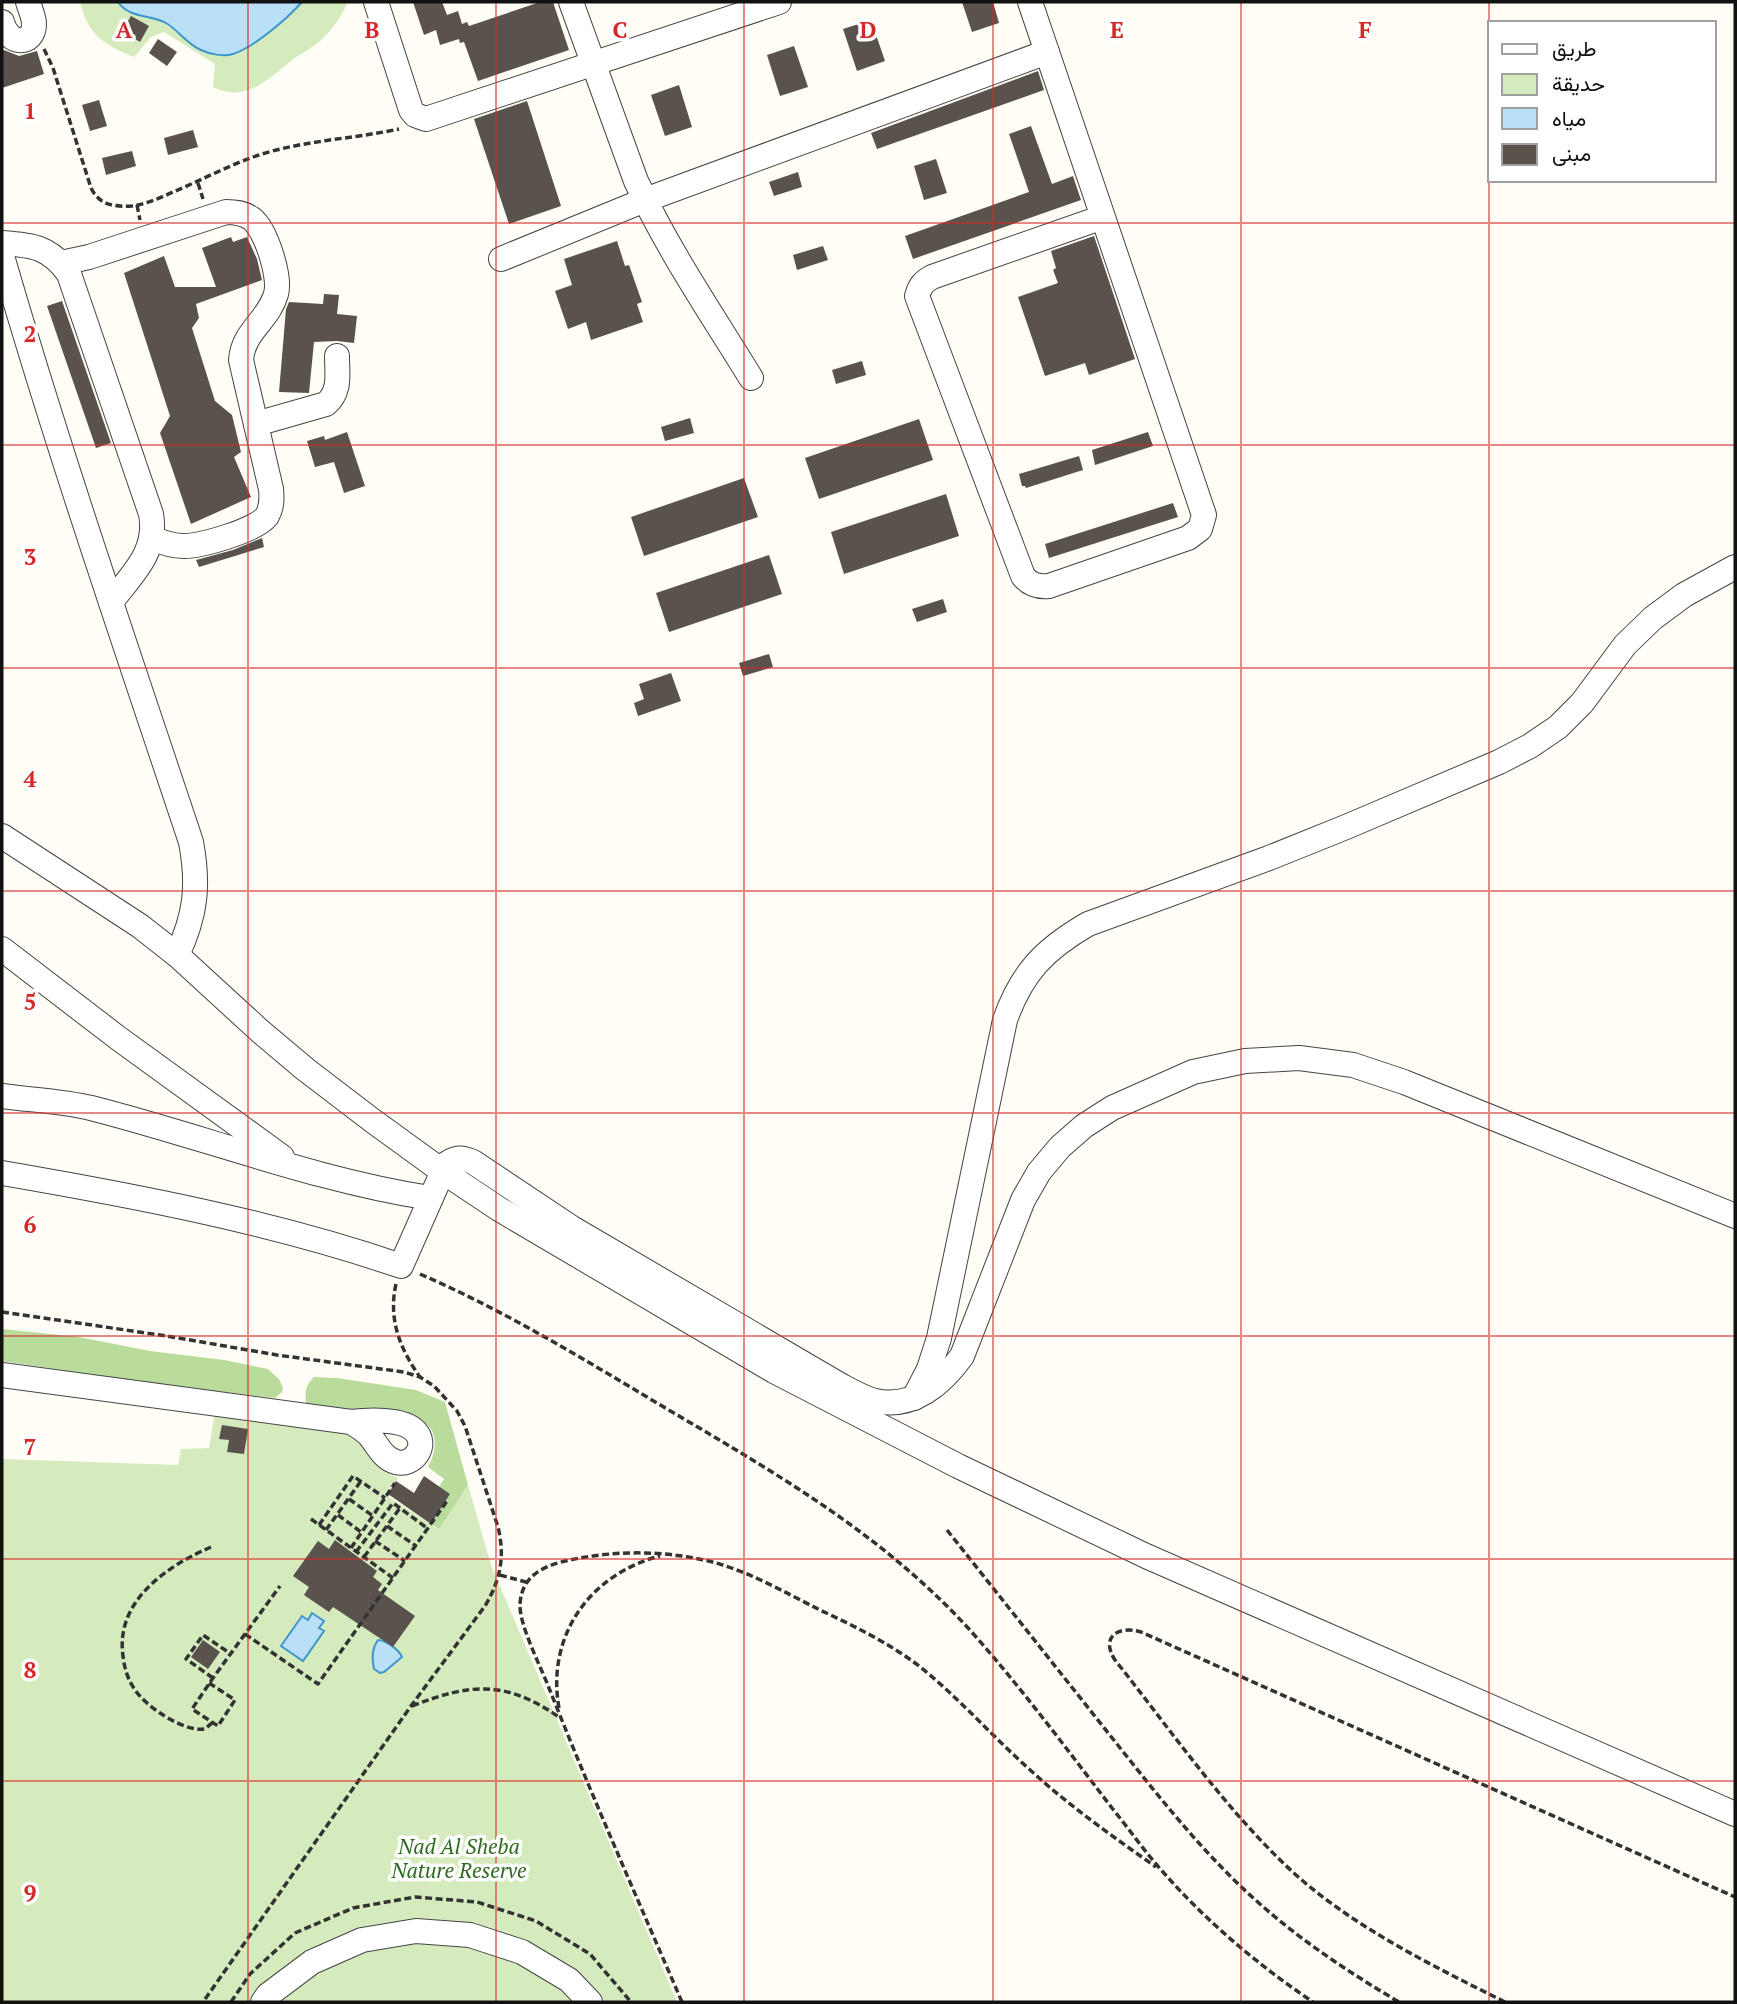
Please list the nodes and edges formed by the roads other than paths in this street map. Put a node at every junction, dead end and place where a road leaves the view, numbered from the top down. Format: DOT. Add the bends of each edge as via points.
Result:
graph roads {
  1 [pos="28,2"];
  2 [pos="376,2"];
  3 [pos="571,2"];
  4 [pos="779,2"];
  5 [pos="1030,2"];
  6 [pos="10,32"];
  7 [pos="1047,52"];
  8 [pos="593,63"];
  9 [pos="645,200"];
  10 [pos="1103,217"];
  11 [pos="2,243"];
  12 [pos="2,256"];
  13 [pos="501,259"];
  14 [pos="61,263"];
  15 [pos="337,356"];
  16 [pos="751,378"];
  17 [pos="256,424"];
  18 [pos="152,538"];
  19 [pos="1735,567"];
  20 [pos="111,602"];
  21 [pos="2,836"];
  22 [pos="2,949"];
  23 [pos="177,955"];
  24 [pos="2,1096"];
  25 [pos="297,1168"];
  26 [pos="442,1171"];
  27 [pos="2,1173"];
  28 [pos="430,1198"];
  29 [pos="1735,1216"];
  30 [pos="2,1375"];
  31 [pos="914,1398"];
  32 [pos="351,1422"];
  33 [pos="1735,1814"];
  34 [pos="263,2002"];
  35 [pos="590,2002"];
  1 -- 6 [label="street" via="34,28"];
  2 -- 8 [label="street" via="411,110 426,119"];
  3 -- 8 [label="street"];
  4 -- 8 [label="street"];
  5 -- 7 [label="street"];
  7 -- 9 [label="street"];
  7 -- 10 [label="street"];
  8 -- 9 [label="street"];
  9 -- 13 [label="street"];
  9 -- 16 [label="street"];
  10 -- 10 [label="street" via="1203,522 1188,538 1049,586 1034,585 1023,576 917,296 924,281 932,277"];
  11 -- 14 [label="street" via="39,247"];
  12 -- 20 [label="street"];
  14 -- 17 [label="street" via="226,212 254,221 265,238 278,283 273,302 241,352"];
  14 -- 18 [label="street" via="74,286 146,501"];
  15 -- 17 [label="street" via="332,399"];
  17 -- 18 [label="street" via="272,499 266,517 250,528 193,545 172,545"];
  18 -- 20 [label="street" via="142,561"];
  19 -- 31 [label="street" via="1653,618 1582,703 1530,746 1346,827 1088,924 1045,954 1014,995 1005,1020 939,1338"];
  20 -- 23 [label="street" via="191,842 196,889 193,913"];
  21 -- 23 [label="street"];
  22 -- 25 [label="street"];
  23 -- 26 [label="street" via="305,1069"];
  24 -- 25 [label="street" via="89,1108"];
  25 -- 28 [label="street"];
  26 -- 28 [label="street"];
  26 -- 31 [label="street" via="454,1158 473,1161 572,1228 840,1385 876,1401"];
  26 -- 33 [label="street" via="774,1371 958,1466 1146,1556"];
  27 -- 28 [label="street" via="285,1231 401,1266"];
  29 -- 31 [label="street" via="1353,1065 1299,1058 1245,1061 1193,1072 1112,1108 1060,1147 1023,1200 962,1356 934,1388"];
  30 -- 32 [label="street"];
  32 -- 32 [label="street" via="389,1459 403,1463 417,1455 421,1445 412,1428 377,1420"];
  34 -- 35 [label="street" via="312,1962 362,1940 416,1931 470,1935 522,1952 569,1980"];
}
